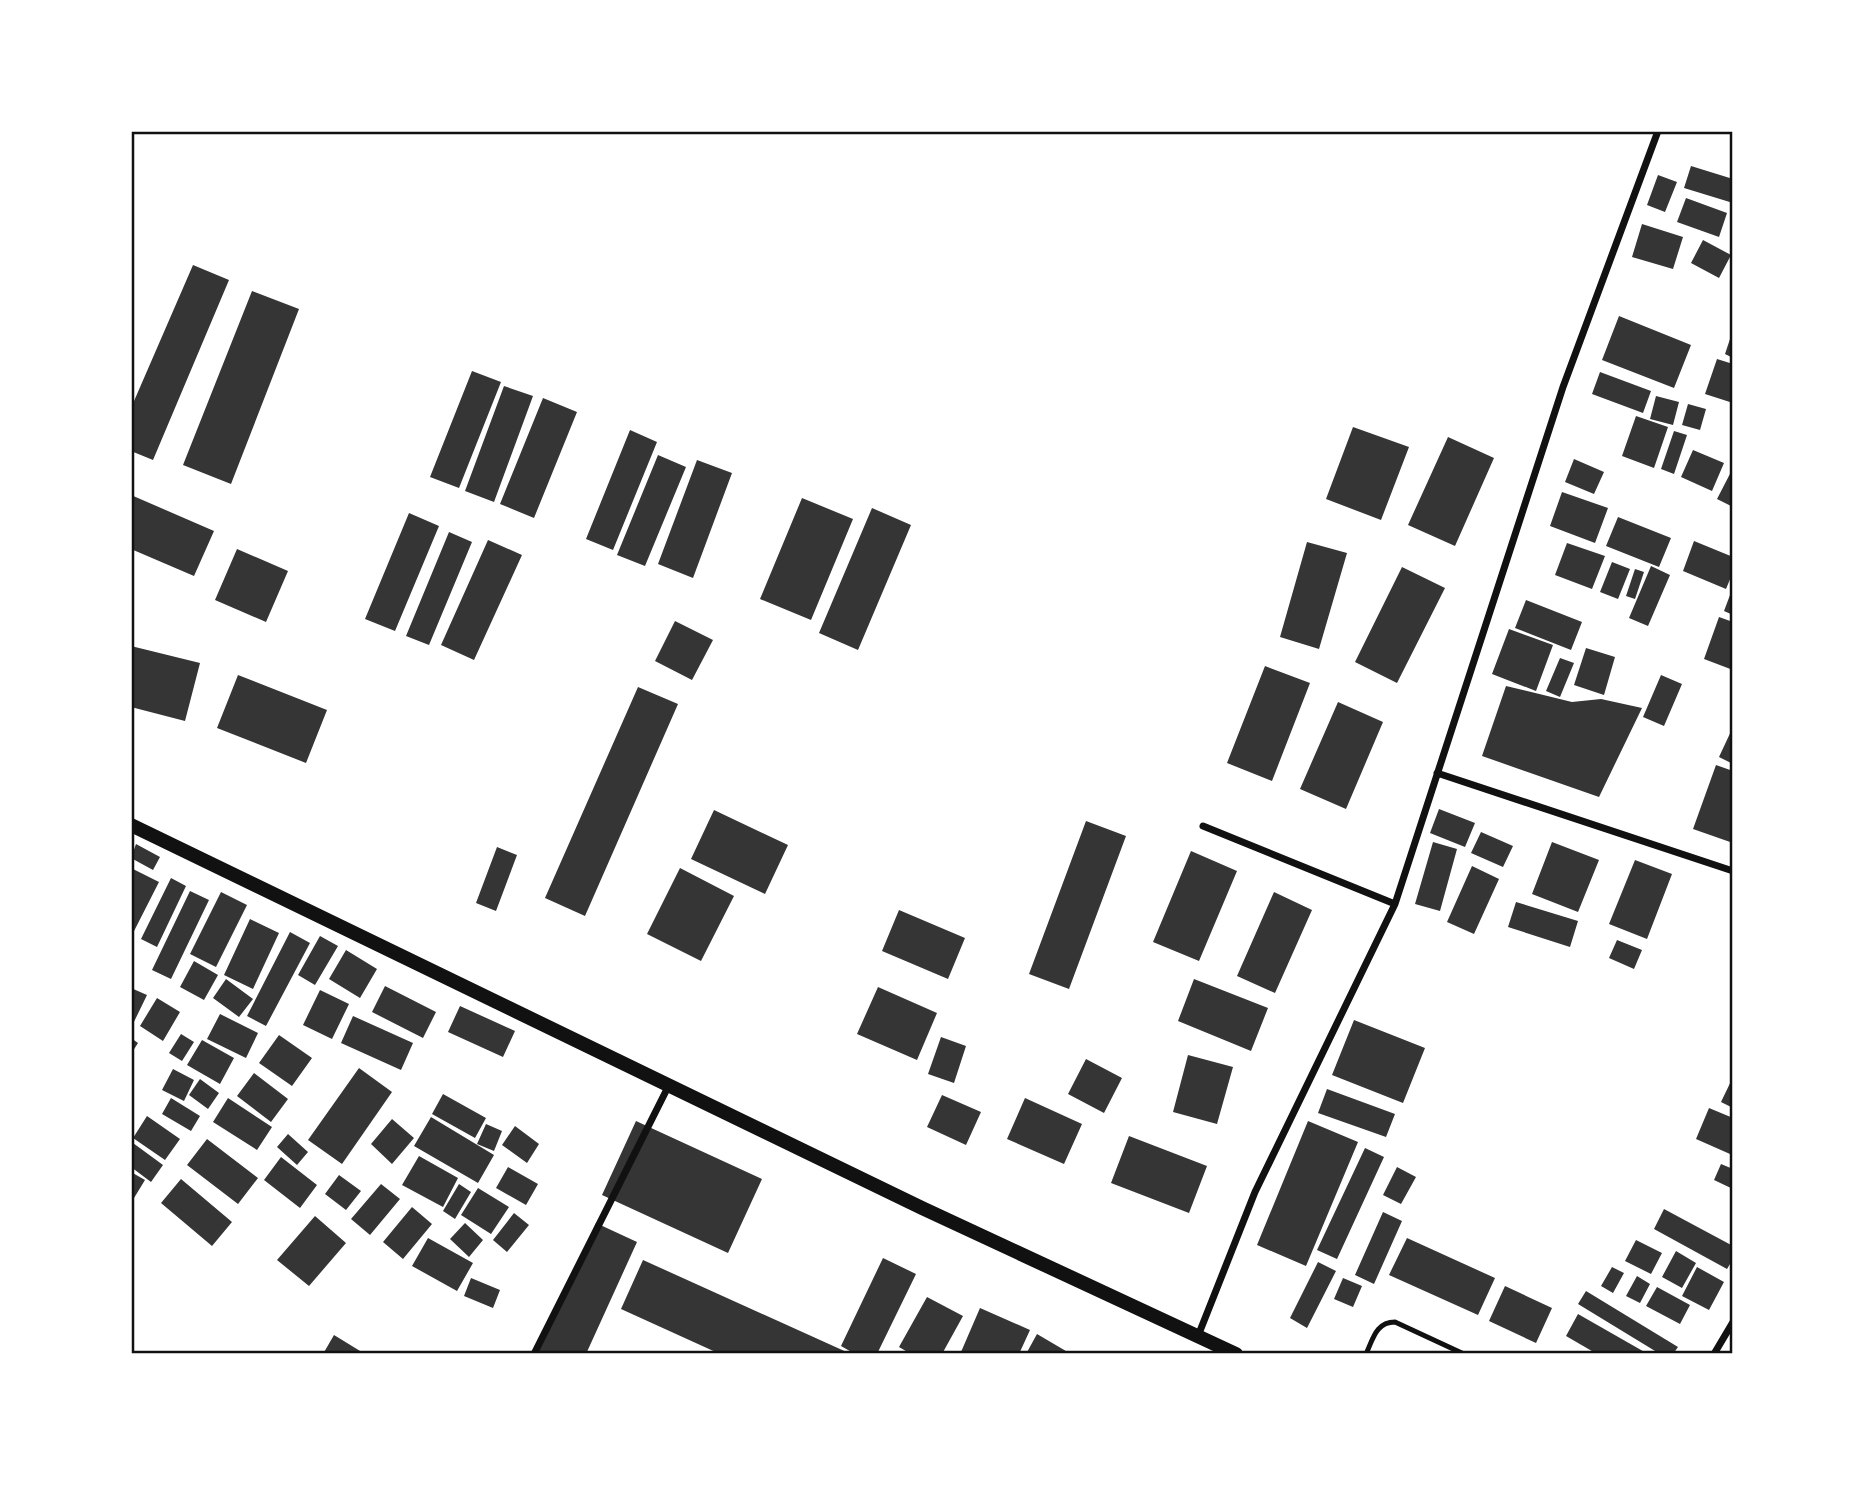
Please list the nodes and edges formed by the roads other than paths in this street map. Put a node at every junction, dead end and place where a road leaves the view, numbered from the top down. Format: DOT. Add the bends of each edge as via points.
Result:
graph roads {
  1 [pos="1658,131"];
  2 [pos="1437,773"];
  3 [pos="131,825"];
  4 [pos="1203,826"];
  5 [pos="1733,871"];
  6 [pos="1395,904"];
  7 [pos="669,1084"];
  8 [pos="1733,1322"];
  9 [pos="1198,1336"];
  10 [pos="534,1354"];
  11 [pos="1237,1354"];
  12 [pos="1366,1354"];
  13 [pos="1464,1354"];
  14 [pos="1714,1354"];
  1 -- 2 [label="street" via="1563,387"];
  2 -- 5 [label="street"];
  2 -- 6 [label="street"];
  3 -- 7 [label="main road"];
  4 -- 6 [label="street"];
  6 -- 9 [label="street" via="1255,1192"];
  7 -- 9 [label="main road"];
  7 -- 10 [label="street"];
  8 -- 14 [label="street"];
  9 -- 11 [label="main road"];
  12 -- 13 [label="lane" via="1377,1329 1395,1322"];
}
